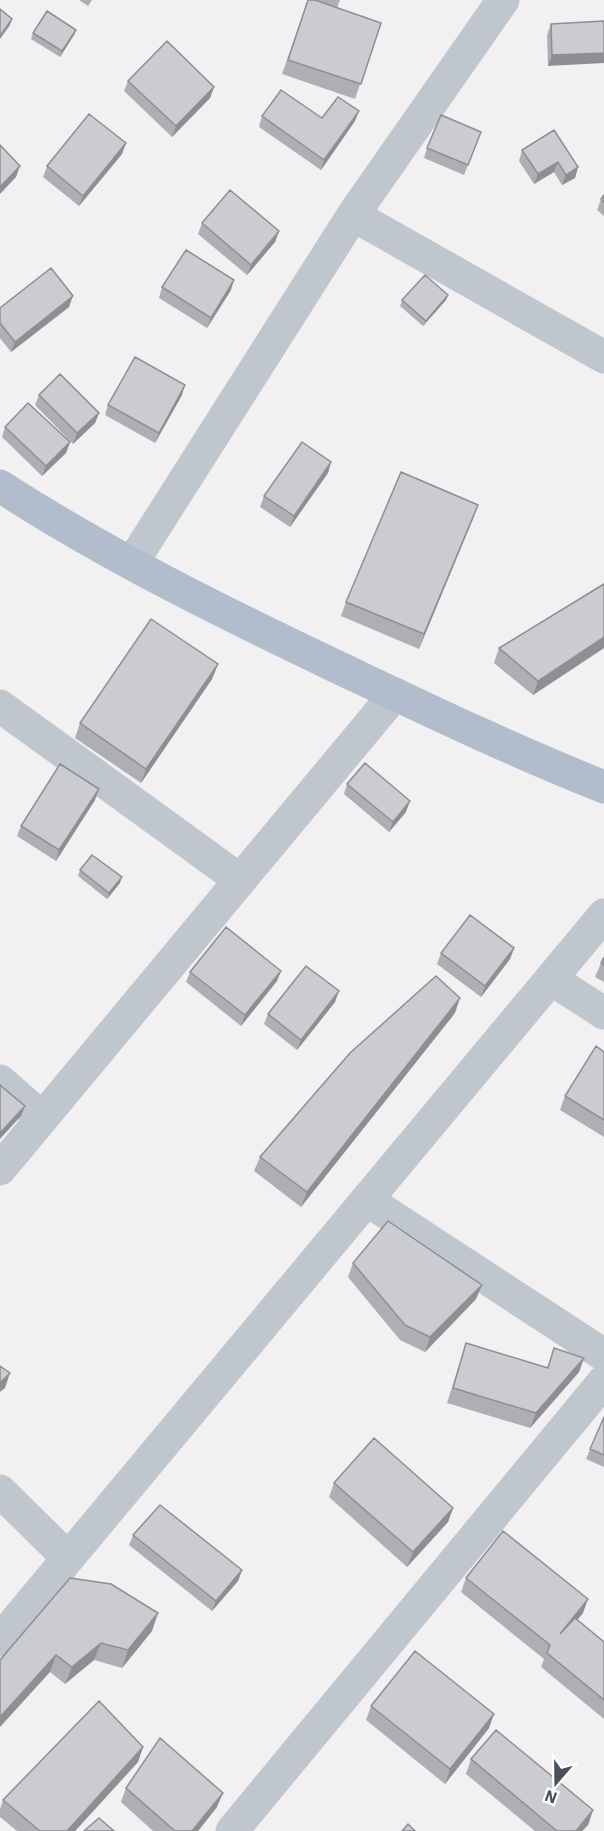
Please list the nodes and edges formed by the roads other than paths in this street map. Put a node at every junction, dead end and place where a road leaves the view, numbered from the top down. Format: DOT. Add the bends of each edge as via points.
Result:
graph roads {
  1 [pos="503,0"];
  2 [pos="353,216"];
  3 [pos="604,357"];
  4 [pos="0,486"];
  5 [pos="132,563"];
  6 [pos="395,694"];
  7 [pos="0,706"];
  8 [pos="604,787"];
  9 [pos="240,880"];
  10 [pos="604,915"];
  11 [pos="551,979"];
  12 [pos="604,1012"];
  13 [pos="0,1081"];
  14 [pos="42,1118"];
  15 [pos="0,1169"];
  16 [pos="367,1200"];
  17 [pos="604,1355"];
  18 [pos="604,1381"];
  19 [pos="0,1491"];
  20 [pos="68,1558"];
  21 [pos="0,1640"];
  22 [pos="232,1831"];
  1 -- 2 [label="street"];
  2 -- 3 [label="street"];
  2 -- 5 [label="street"];
  4 -- 5 [label="main road"];
  5 -- 6 [label="main road"];
  6 -- 8 [label="main road"];
  6 -- 9 [label="street"];
  7 -- 9 [label="street"];
  9 -- 14 [label="street"];
  10 -- 11 [label="street"];
  11 -- 12 [label="street"];
  11 -- 16 [label="street"];
  13 -- 14 [label="street"];
  14 -- 15 [label="street"];
  16 -- 17 [label="street"];
  16 -- 20 [label="street"];
  18 -- 22 [label="street"];
  19 -- 20 [label="street"];
  20 -- 21 [label="street"];
}
